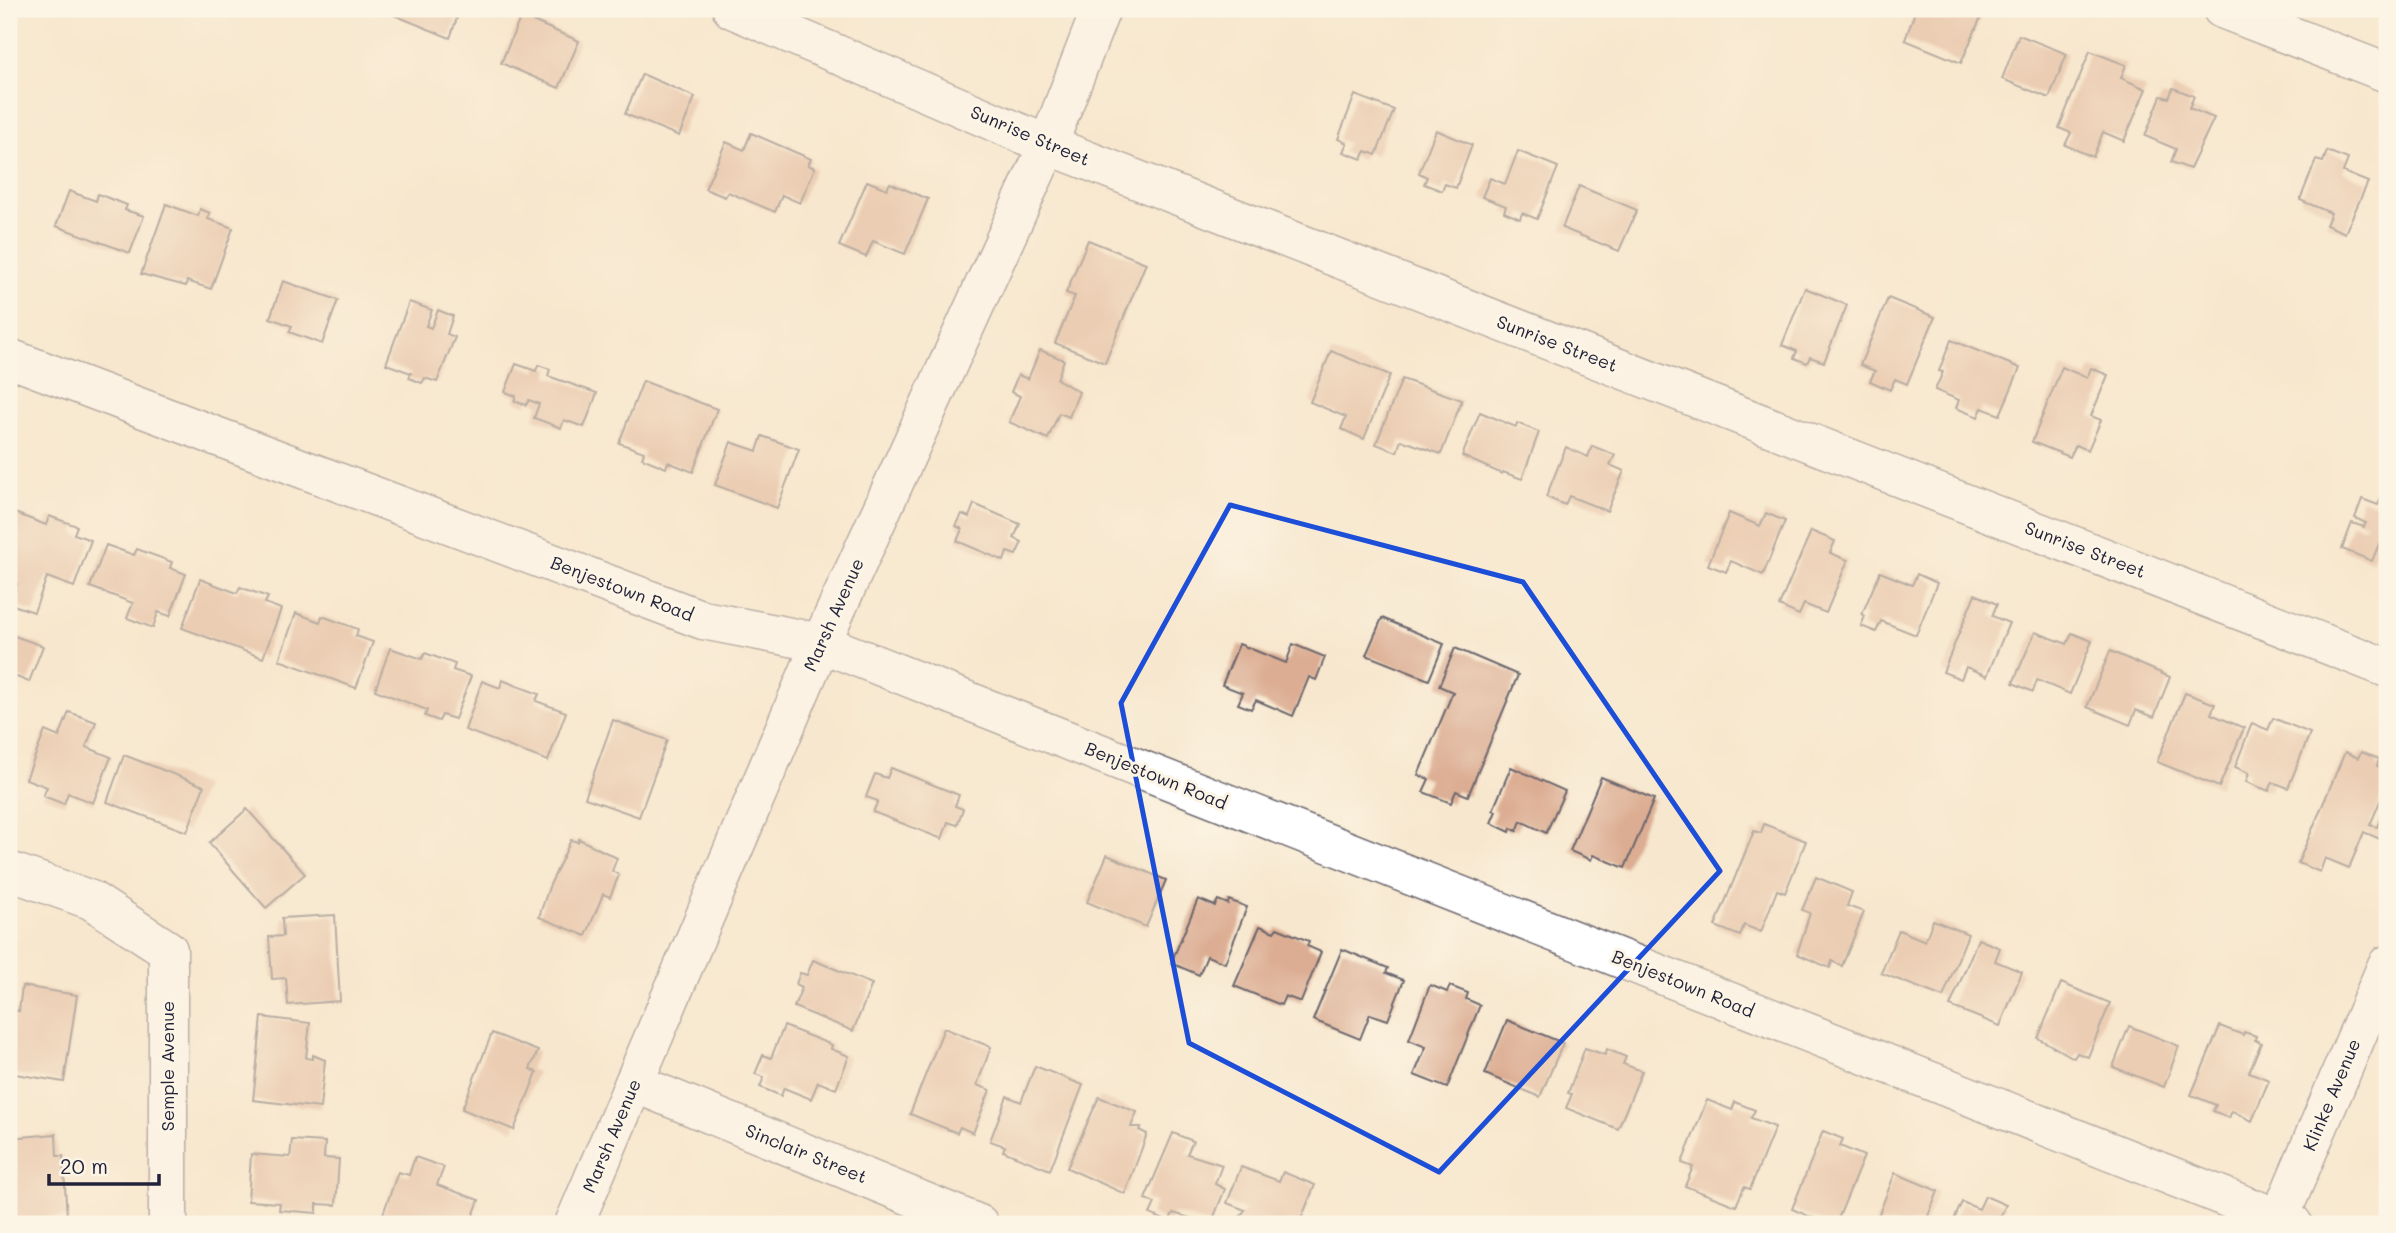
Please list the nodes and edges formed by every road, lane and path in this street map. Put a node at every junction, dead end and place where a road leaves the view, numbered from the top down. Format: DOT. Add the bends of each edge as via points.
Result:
graph roads {
  1 [pos="732,9"];
  2 [pos="1101,9"];
  3 [pos="2222,9"];
  4 [pos="2387,73"];
  5 [pos="1048,145"];
  6 [pos="9,358"];
  7 [pos="821,643"];
  8 [pos="2387,668"];
  9 [pos="9,871"];
  10 [pos="2387,965"];
  11 [pos="634,1083"];
  12 [pos="2283,1222"];
  13 [pos="168,1224"];
  14 [pos="574,1224"];
  15 [pos="979,1224"];
  1 -- 5 [label="street, Sunrise Street"];
  2 -- 5 [label="street, Marsh Avenue"];
  3 -- 4 [label="street"];
  5 -- 7 [label="street, Marsh Avenue"];
  5 -- 8 [label="street, Sunrise Street"];
  6 -- 7 [label="street, Benjestown Road" via="704,620"];
  7 -- 11 [label="street, Marsh Avenue"];
  7 -- 12 [label="street, Benjestown Road"];
  9 -- 13 [label="street, Semple Avenue" via="91,900 168,950"];
  10 -- 12 [label="street, Klinke Avenue"];
  11 -- 14 [label="street, Marsh Avenue"];
  11 -- 15 [label="street, Sinclair Street"];
}
